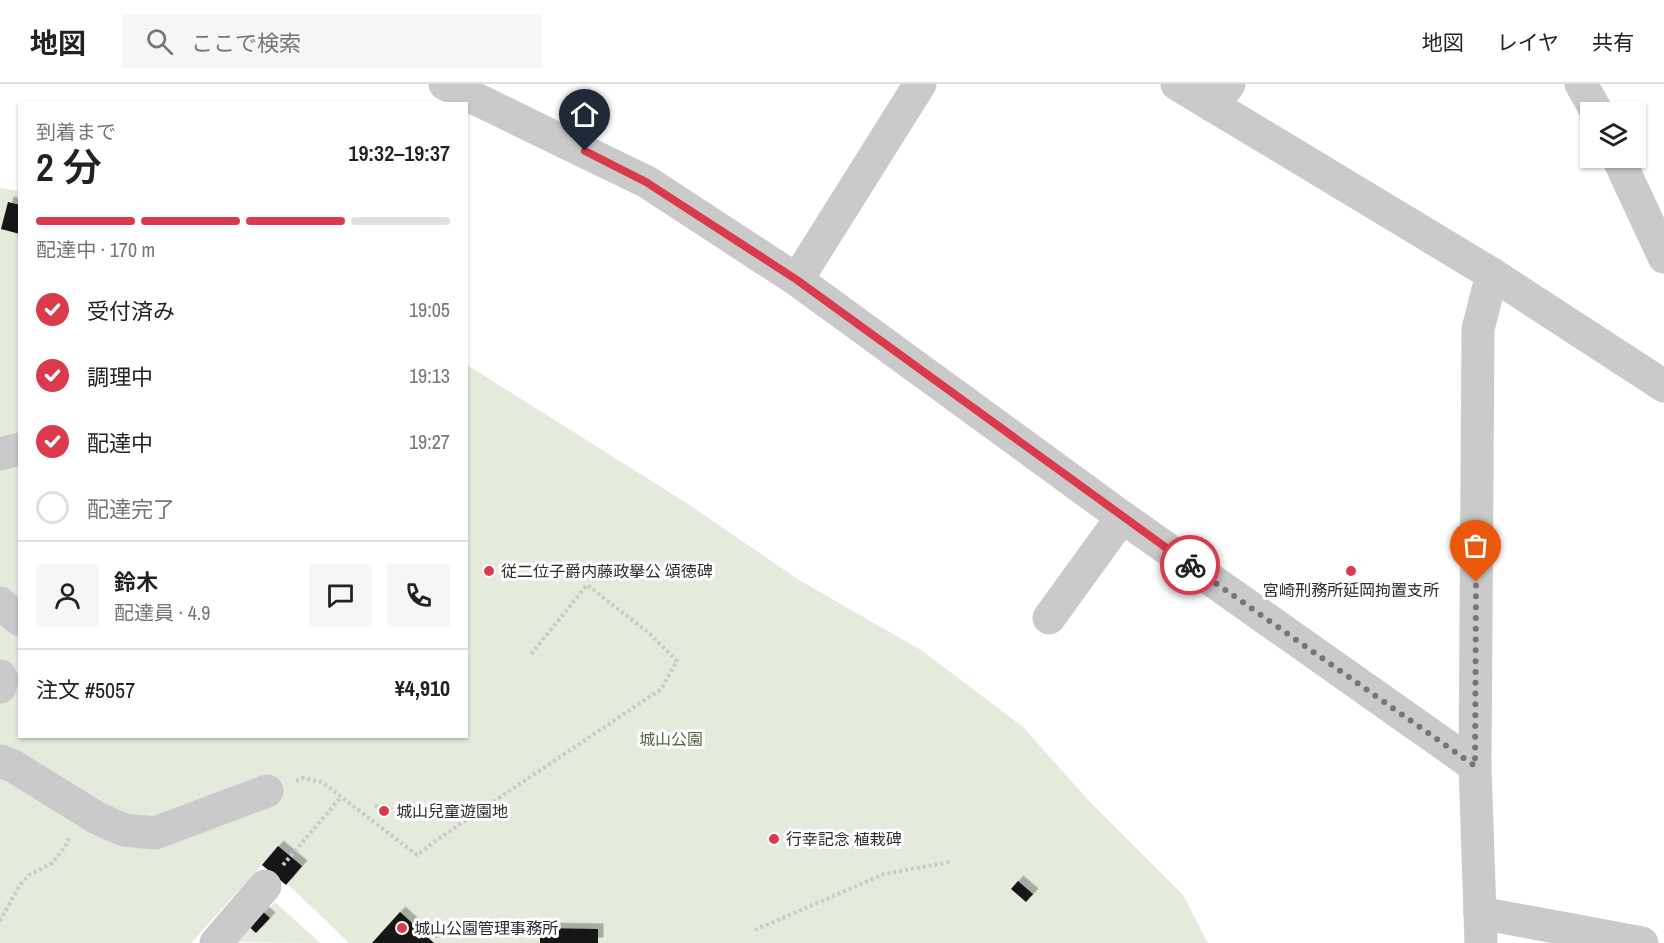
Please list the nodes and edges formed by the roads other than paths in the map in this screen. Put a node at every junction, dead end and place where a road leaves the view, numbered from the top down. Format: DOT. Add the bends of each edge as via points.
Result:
graph roads {
  1 [pos="445,84"];
  2 [pos="920,84"];
  3 [pos="1177,84"];
  4 [pos="1581,84"];
  5 [pos="1221,95"];
  6 [pos="1591,102"];
  7 [pos="1623,168"];
  8 [pos="1664,257"];
  9 [pos="1492,273"];
  10 [pos="797,280"];
  11 [pos="1664,386"];
  12 [pos="18,450"];
  13 [pos="0,454"];
  14 [pos="1122,517"];
  15 [pos="0,603"];
  16 [pos="18,618"];
  17 [pos="1049,618"];
  18 [pos="0,628"];
  19 [pos="18,638"];
  20 [pos="0,676"];
  21 [pos="0,687"];
  22 [pos="0,761"];
  23 [pos="1475,766"];
  24 [pos="267,791"];
  25 [pos="265,886"];
  26 [pos="1481,928"];
  27 [pos="216,943"];
  28 [pos="1642,943"];
  1 -- 10 [label="street" via="646,182"];
  2 -- 10 [label="street"];
  3 -- 5 [label="street"];
  4 -- 6 [label="street"];
  5 -- 9 [label="street"];
  7 -- 8 [label="street"];
  9 -- 11 [label="street"];
  9 -- 23 [label="street" via="1478,329"];
  10 -- 14 [label="street"];
  12 -- 13 [label="street"];
  14 -- 17 [label="street"];
  14 -- 23 [label="street"];
  15 -- 16 [label="street"];
  18 -- 19 [label="street"];
  20 -- 21 [label="street"];
  22 -- 24 [label="street" via="124,830 154,833"];
  23 -- 26 [label="street"];
  25 -- 27 [label="street"];
  26 -- 28 [label="street"];
}
